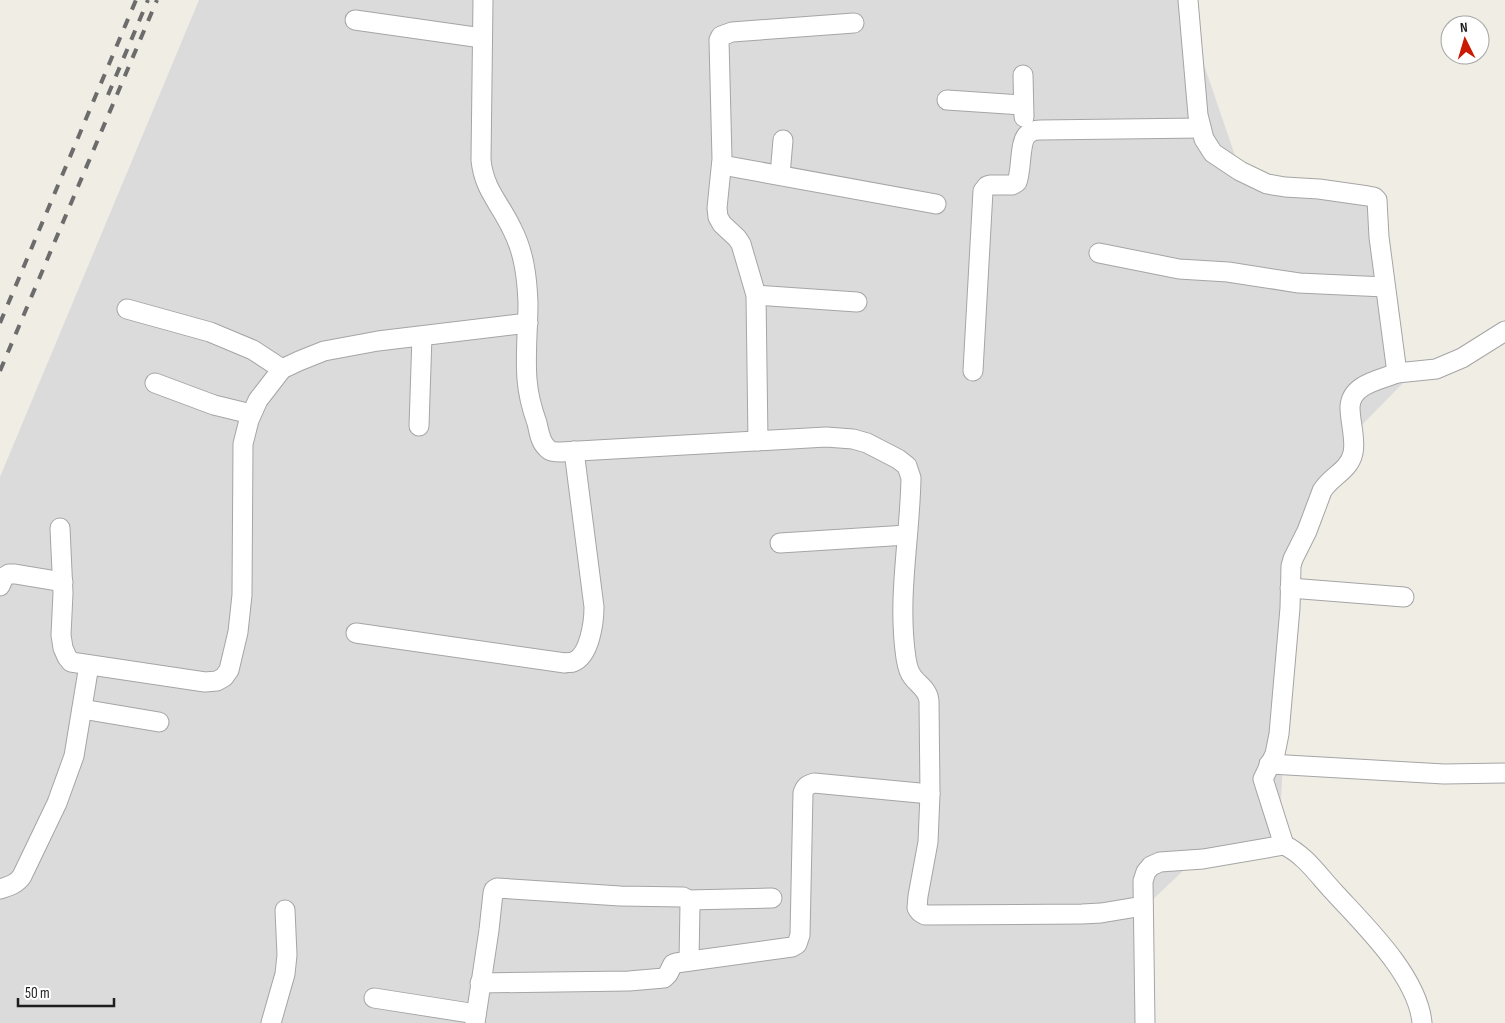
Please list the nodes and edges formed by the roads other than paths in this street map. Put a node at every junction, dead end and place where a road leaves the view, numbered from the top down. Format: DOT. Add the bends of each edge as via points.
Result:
graph roads {
  1 [pos="483,0"];
  2 [pos="1188,0"];
  3 [pos="355,20"];
  4 [pos="854,23"];
  5 [pos="482,38"];
  6 [pos="1023,75"];
  7 [pos="947,100"];
  8 [pos="1024,105"];
  9 [pos="1201,128"];
  10 [pos="783,140"];
  11 [pos="1024,142"];
  12 [pos="722,164"];
  13 [pos="780,175"];
  14 [pos="936,204"];
  15 [pos="1099,253"];
  16 [pos="1385,286"];
  17 [pos="756,295"];
  18 [pos="857,302"];
  19 [pos="127,309"];
  20 [pos="528,323"];
  21 [pos="1505,332"];
  22 [pos="422,336"];
  23 [pos="282,368"];
  24 [pos="973,371"];
  25 [pos="1397,373"];
  26 [pos="156,383"];
  27 [pos="251,414"];
  28 [pos="418,426"];
  29 [pos="758,441"];
  30 [pos="574,451"];
  31 [pos="60,528"];
  32 [pos="907,535"];
  33 [pos="780,543"];
  34 [pos="63,582"];
  35 [pos="0,586"];
  36 [pos="1290,588"];
  37 [pos="1404,598"];
  38 [pos="356,633"];
  39 [pos="89,665"];
  40 [pos="82,709"];
  41 [pos="159,722"];
  42 [pos="1269,764"];
  43 [pos="1505,773"];
  44 [pos="930,794"];
  45 [pos="1284,844"];
  46 [pos="0,888"];
  47 [pos="772,898"];
  48 [pos="688,900"];
  49 [pos="1143,906"];
  50 [pos="284,910"];
  51 [pos="690,961"];
  52 [pos="480,982"];
  53 [pos="374,998"];
  54 [pos="475,1019"];
  55 [pos="271,1023"];
  56 [pos="1145,1023"];
  57 [pos="1422,1023"];
  1 -- 5 [label="street"];
  2 -- 9 [label="street"];
  3 -- 5 [label="street"];
  4 -- 12 [label="street" via="732,32 721,36 718,45"];
  5 -- 20 [label="street" via="482,170 488,189 511,227 524,260"];
  6 -- 8 [label="street"];
  7 -- 8 [label="street"];
  8 -- 11 [label="street"];
  9 -- 11 [label="street" via="1040,130 1026,135"];
  9 -- 16 [label="street" via="1213,153 1267,184 1319,189 1377,200"];
  10 -- 13 [label="street"];
  11 -- 24 [label="street" via="1017,182 990,185 983,191"];
  12 -- 13 [label="street"];
  12 -- 17 [label="street" via="718,217 741,244"];
  13 -- 14 [label="street"];
  15 -- 16 [label="street" via="1179,269 1228,272 1299,283"];
  16 -- 25 [label="street"];
  17 -- 18 [label="street"];
  17 -- 29 [label="street"];
  19 -- 23 [label="street" via="210,332 253,350"];
  20 -- 22 [label="street"];
  20 -- 30 [label="street" via="529,396 541,438 546,448 554,452"];
  21 -- 25 [label="street" via="1462,358 1436,369"];
  22 -- 23 [label="street" via="324,351"];
  22 -- 28 [label="street"];
  23 -- 27 [label="street"];
  25 -- 36 [label="street" via="1363,386 1352,398 1353,453 1344,469 1322,491 1293,559"];
  26 -- 27 [label="street" via="214,406"];
  27 -- 39 [label="street" via="243,444 242,595 229,670 216,681 205,682"];
  29 -- 30 [label="street"];
  29 -- 32 [label="street" via="826,437 853,439 898,459 907,466 911,478"];
  30 -- 38 [label="street" via="594,607 592,631 584,651 574,662"];
  31 -- 34 [label="street"];
  32 -- 33 [label="street"];
  32 -- 44 [label="street" via="903,630 909,671 929,696"];
  34 -- 35 [label="street" via="9,574"];
  34 -- 39 [label="street" via="63,648 71,662"];
  36 -- 37 [label="street"];
  36 -- 42 [label="street" via="1282,708 1277,745"];
  39 -- 40 [label="street"];
  40 -- 41 [label="street"];
  40 -- 46 [label="street" via="74,756 57,803 22,876 13,884"];
  42 -- 43 [label="street" via="1444,774"];
  42 -- 45 [label="street" via="1263,779"];
  44 -- 49 [label="street" via="928,842 917,908 925,915 1073,915"];
  44 -- 51 [label="street" via="809,784 803,793 800,934 797,944"];
  45 -- 49 [label="street" via="1150,866 1143,881"];
  45 -- 57 [label="street" via="1303,857 1387,950 1415,994"];
  47 -- 48 [label="street"];
  48 -- 51 [label="street"];
  48 -- 52 [label="street" via="682,897 498,888 493,893"];
  49 -- 56 [label="street"];
  50 -- 55 [label="street" via="285,974"];
  51 -- 52 [label="street" via="673,964 664,978"];
  52 -- 54 [label="street"];
  53 -- 54 [label="street"];
}
